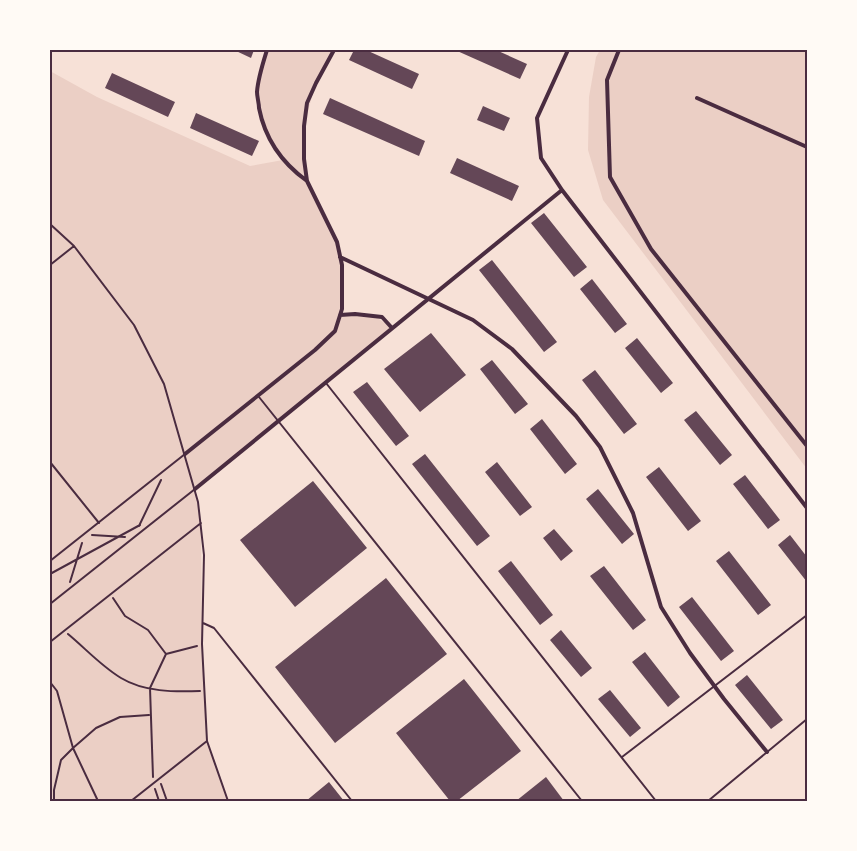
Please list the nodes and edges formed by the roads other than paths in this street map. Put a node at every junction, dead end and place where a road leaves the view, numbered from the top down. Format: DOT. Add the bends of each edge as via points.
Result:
graph roads {
  1 [pos="267,50"];
  2 [pos="334,50"];
  3 [pos="568,50"];
  4 [pos="619,50"];
  5 [pos="697,98"];
  6 [pos="807,147"];
  7 [pos="307,181"];
  8 [pos="562,190"];
  9 [pos="50,224"];
  10 [pos="74,246"];
  11 [pos="340,257"];
  12 [pos="50,265"];
  13 [pos="428,298"];
  14 [pos="340,315"];
  15 [pos="392,328"];
  16 [pos="326,382"];
  17 [pos="258,396"];
  18 [pos="278,421"];
  19 [pos="807,446"];
  20 [pos="185,454"];
  21 [pos="50,462"];
  22 [pos="195,489"];
  23 [pos="807,508"];
  24 [pos="98,523"];
  25 [pos="201,524"];
  26 [pos="50,561"];
  27 [pos="50,604"];
  28 [pos="807,615"];
  29 [pos="203,623"];
  30 [pos="50,642"];
  31 [pos="714,686"];
  32 [pos="807,719"];
  33 [pos="208,741"];
  34 [pos="766,752"];
  35 [pos="622,758"];
  36 [pos="131,801"];
  37 [pos="228,801"];
  38 [pos="352,801"];
  39 [pos="582,801"];
  40 [pos="656,801"];
  41 [pos="708,801"];
  1 -- 7 [label="street" via="257,93 262,122 270,142 294,171"];
  2 -- 7 [label="street" via="307,103 304,159"];
  3 -- 8 [label="street" via="537,118 541,158"];
  4 -- 19 [label="street" via="607,80 610,176 651,249"];
  5 -- 6 [label="street"];
  7 -- 11 [label="street" via="337,242"];
  8 -- 13 [label="street"];
  8 -- 23 [label="street"];
  9 -- 10 [label="lane"];
  10 -- 12 [label="lane"];
  10 -- 20 [label="lane" via="134,325 164,384"];
  11 -- 13 [label="street"];
  11 -- 14 [label="street"];
  13 -- 15 [label="street"];
  13 -- 31 [label="street" via="473,320 512,349 576,416 600,447 634,513 661,608"];
  14 -- 15 [label="street" via="382,317"];
  14 -- 17 [label="street" via="335,331 326,341"];
  15 -- 16 [label="street"];
  16 -- 18 [label="street"];
  16 -- 35 [label="lane"];
  17 -- 18 [label="lane"];
  17 -- 20 [label="street"];
  18 -- 22 [label="street"];
  18 -- 39 [label="lane"];
  20 -- 22 [label="lane"];
  20 -- 24 [label="lane"];
  21 -- 24 [label="lane"];
  22 -- 25 [label="lane"];
  22 -- 27 [label="lane"];
  24 -- 26 [label="lane"];
  25 -- 29 [label="lane"];
  25 -- 30 [label="lane"];
  28 -- 31 [label="lane"];
  29 -- 33 [label="lane"];
  29 -- 38 [label="lane" via="214,628"];
  31 -- 34 [label="street"];
  31 -- 35 [label="lane"];
  32 -- 34 [label="lane"];
  33 -- 36 [label="lane"];
  33 -- 37 [label="lane"];
  34 -- 41 [label="lane"];
  35 -- 40 [label="lane"];
}
